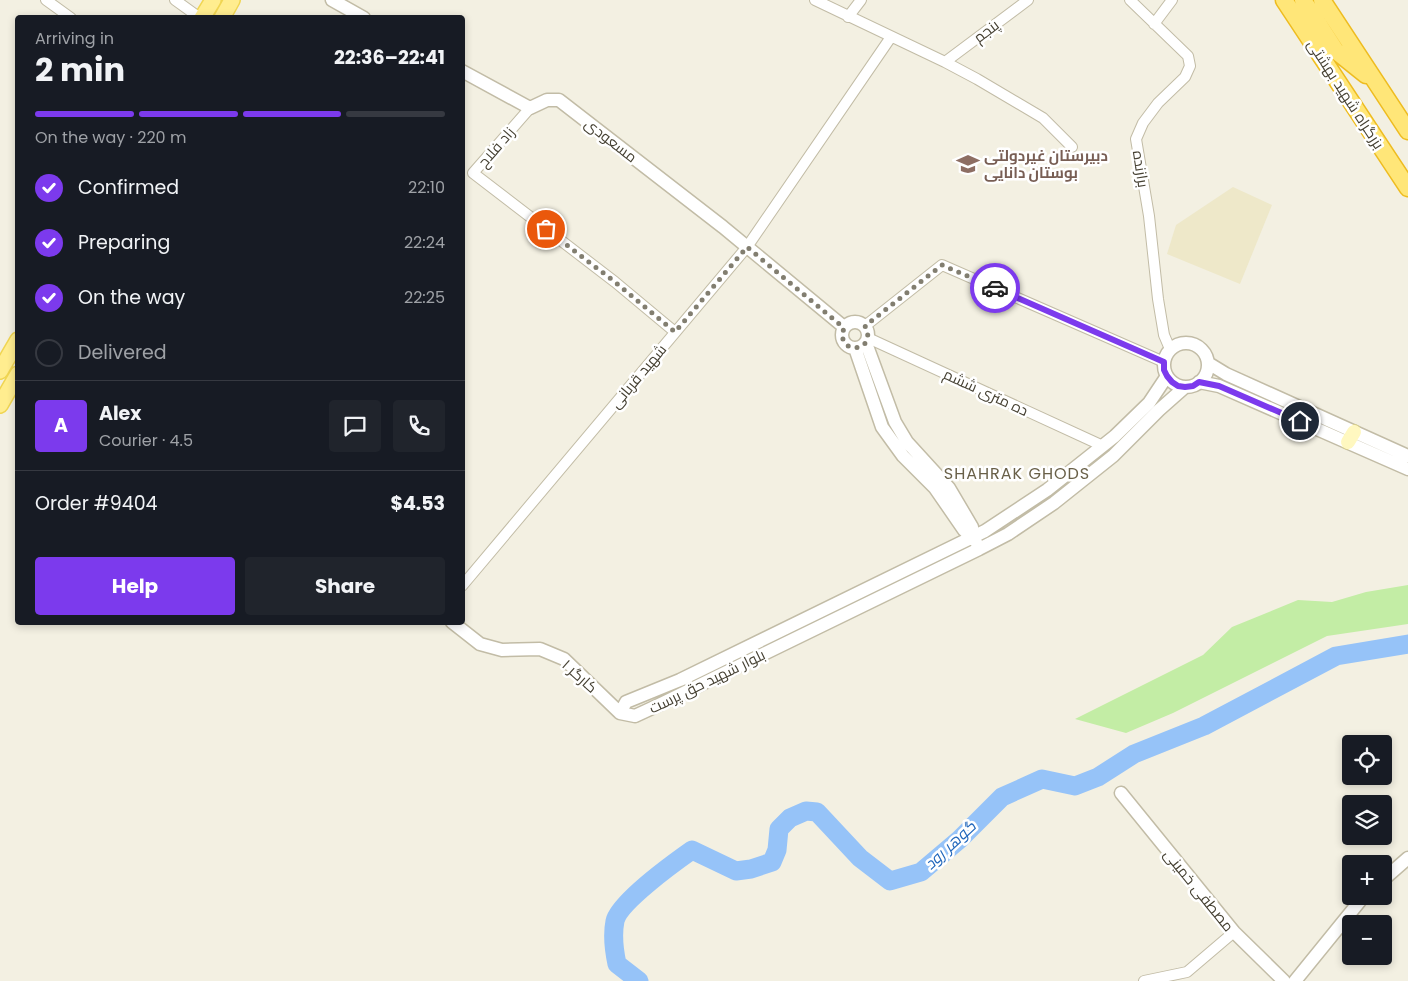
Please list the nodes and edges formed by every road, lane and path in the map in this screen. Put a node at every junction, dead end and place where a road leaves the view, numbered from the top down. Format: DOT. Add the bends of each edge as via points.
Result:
graph roads {
  1 [pos="46,0"];
  2 [pos="175,0"];
  3 [pos="213,0"];
  4 [pos="232,0"];
  5 [pos="332,0"];
  6 [pos="815,0"];
  7 [pos="861,0"];
  8 [pos="1028,0"];
  9 [pos="1130,0"];
  10 [pos="1172,0"];
  11 [pos="1284,0"];
  12 [pos="1303,0"];
  13 [pos="1317,14"];
  14 [pos="67,15"];
  15 [pos="197,15"];
  16 [pos="203,15"];
  17 [pos="224,15"];
  18 [pos="359,15"];
  19 [pos="848,17"];
  20 [pos="1154,24"];
  21 [pos="891,36"];
  22 [pos="945,62"];
  23 [pos="465,74"];
  24 [pos="530,108"];
  25 [pos="1408,131"];
  26 [pos="1072,147"];
  27 [pos="1408,188"];
  28 [pos="747,247"];
  29 [pos="844,328"];
  30 [pos="675,332"];
  31 [pos="864,339"];
  32 [pos="15,345"];
  33 [pos="1170,349"];
  34 [pos="1164,362"];
  35 [pos="1208,363"];
  36 [pos="0,371"];
  37 [pos="1167,376"];
  38 [pos="15,379"];
  39 [pos="1199,382"];
  40 [pos="1185,387"];
  41 [pos="0,405"];
  42 [pos="1351,437"];
  43 [pos="1103,446"];
  44 [pos="1408,456"];
  45 [pos="1408,469"];
  46 [pos="1069,472"];
  47 [pos="1078,484"];
  48 [pos="973,538"];
  49 [pos="980,550"];
  50 [pos="465,582"];
  51 [pos="858,601"];
  52 [pos="456,625"];
  53 [pos="620,713"];
  54 [pos="1121,793"];
  55 [pos="1408,858"];
  56 [pos="1392,872"];
  57 [pos="1356,905"];
  58 [pos="1234,932"];
  59 [pos="1144,981"];
  60 [pos="1284,981"];
  61 [pos="1295,981"];
  1 -- 14 [label="street"];
  2 -- 15 [label="street"];
  3 -- 16 [label="main road"];
  4 -- 17 [label="main road"];
  5 -- 18 [label="street"];
  6 -- 19 [label="street"];
  7 -- 19 [label="street"];
  8 -- 22 [label="street, پنجم"];
  9 -- 20 [label="street, برازنده"];
  10 -- 20 [label="street"];
  11 -- 13 [label="highway, بزرگراه شهید بهشتی"];
  12 -- 13 [label="highway"];
  13 -- 25 [label="highway, بزرگراه شهید بهشتی" via="1376,82"];
  13 -- 27 [label="highway, بزرگراه شهید بهشتی"];
  19 -- 21 [label="street"];
  20 -- 33 [label="street, برازنده" via="1188,56 1190,66 1185,77 1143,123 1136,139 1150,222 1158,299 1164,335"];
  21 -- 22 [label="street"];
  21 -- 28 [label="street, شهید قربانی"];
  22 -- 26 [label="street" via="1043,118"];
  23 -- 24 [label="street"];
  24 -- 28 [label="street, مسعودی" via="547,100 560,100"];
  24 -- 30 [label="street, زاد فلاح" via="473,173"];
  28 -- 29 [label="street"];
  28 -- 30 [label="street, شهید قربانی"];
  29 -- 31 [label="street" via="850,322 858,322"];
  29 -- 31 [label="street" via="842,339 847,346"];
  30 -- 50 [label="street, شهید قربانی"];
  31 -- 34 [label="street" via="942,265"];
  31 -- 43 [label="street, ده متری ششم"];
  31 -- 48 [label="street" via="882,427 939,484 972,527"];
  32 -- 36 [label="main road"];
  33 -- 34 [label="street"];
  33 -- 35 [label="street" via="1182,343 1196,345"];
  34 -- 37 [label="street"];
  35 -- 39 [label="street"];
  35 -- 42 [label="street"];
  37 -- 40 [label="street" via="1178,386"];
  37 -- 43 [label="street, بلوار شهید حق پرست" via="1149,403"];
  38 -- 41 [label="main road"];
  39 -- 40 [label="street"];
  39 -- 42 [label="street" via="1219,386"];
  40 -- 47 [label="street, بلوار شهید حق پرست" via="1113,456"];
  42 -- 44 [label="street"];
  42 -- 45 [label="street"];
  43 -- 46 [label="street, بلوار شهید حق پرست"];
  46 -- 47 [label="street"];
  46 -- 48 [label="street, بلوار شهید حق پرست"];
  47 -- 49 [label="street, بلوار شهید حق پرست"];
  48 -- 49 [label="street"];
  48 -- 51 [label="street, بلوار شهید حق پرست"];
  49 -- 51 [label="street, بلوار شهید حق پرست"];
  51 -- 53 [label="street, بلوار شهید حق پرست" via="785,637 626,702"];
  52 -- 53 [label="street, کارگر ۱" via="480,644 502,650 540,649 564,659"];
  54 -- 58 [label="street, مصطفی خمینی"];
  55 -- 56 [label="street"];
  57 -- 61 [label="street"];
  58 -- 59 [label="street" via="1187,972"];
  58 -- 60 [label="street, مصطفی خمینی"];
}
